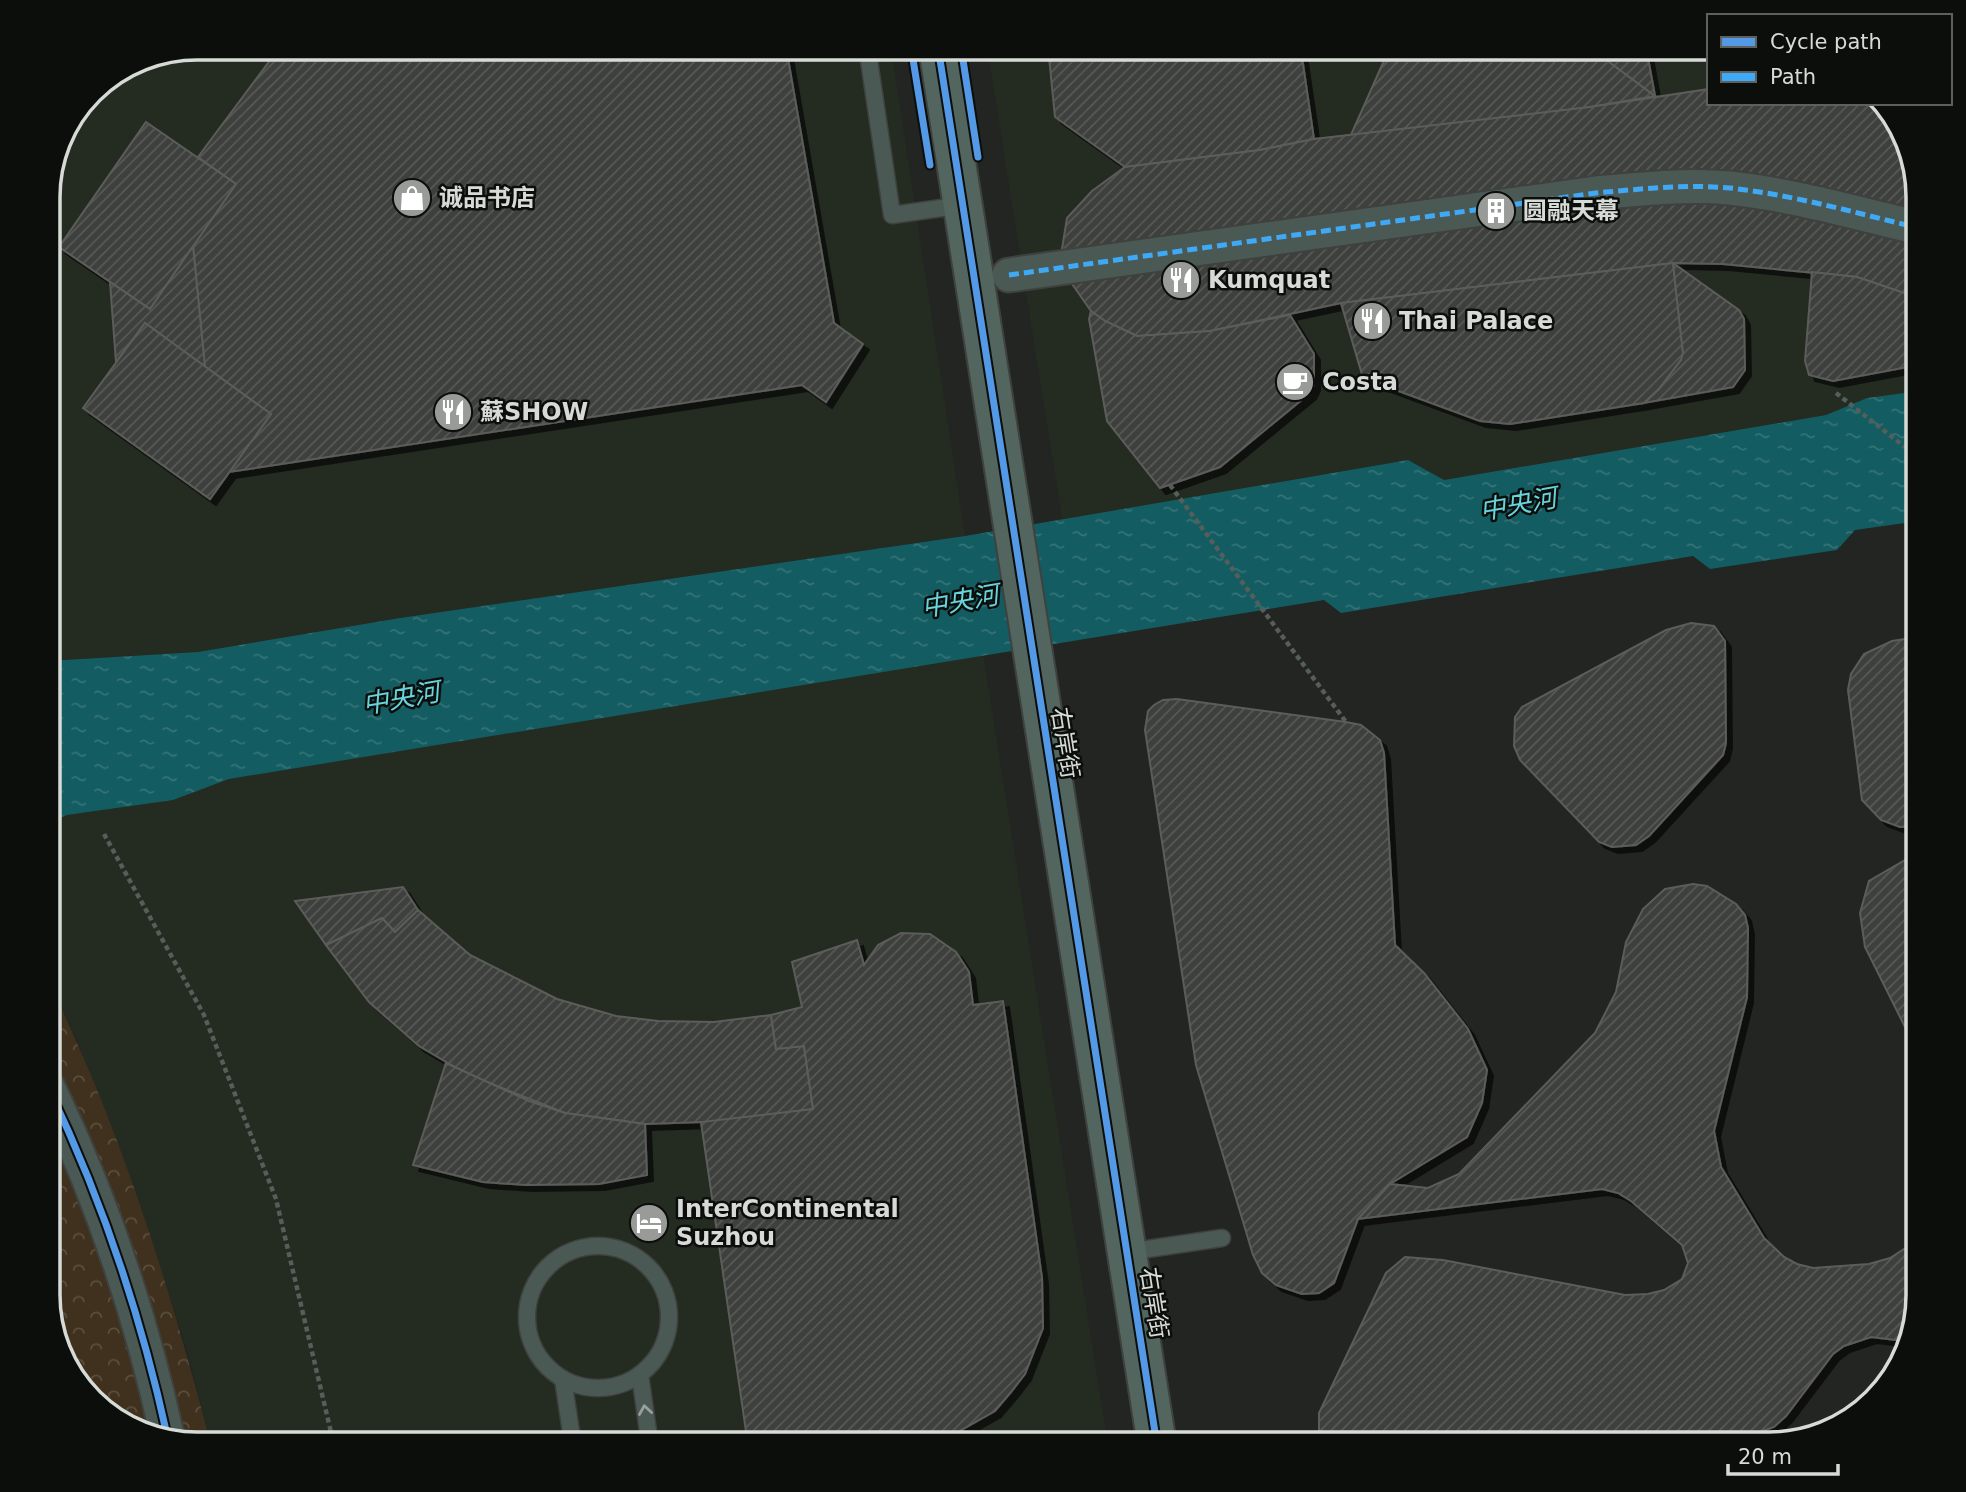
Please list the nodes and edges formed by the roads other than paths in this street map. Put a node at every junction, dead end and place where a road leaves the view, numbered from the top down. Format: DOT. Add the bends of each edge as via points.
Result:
graph roads {
  1 [pos="869,60"];
  2 [pos="940,60"];
  3 [pos="962,205"];
  4 [pos="1906,225"];
  5 [pos="1009,275"];
  6 [pos="60,1112"];
  7 [pos="1223,1238"];
  8 [pos="1127,1252"];
  9 [pos="640,1375"];
  10 [pos="563,1379"];
  11 [pos="166,1429"];
  12 [pos="571,1432"];
  13 [pos="648,1432"];
  14 [pos="1155,1432"];
  1 -- 3 [label="lane" via="892,215"];
  2 -- 3 [label="street, 右岸街"];
  3 -- 8 [label="street, 右岸街"];
  4 -- 5 [label="street" via="1805,200 1728,188 1657,188"];
  6 -- 11 [label="street" via="148,1350"];
  7 -- 8 [label="lane"];
  8 -- 14 [label="street, 右岸街"];
  9 -- 10 [label="lane" via="602,1389"];
  9 -- 10 [label="lane" via="657,1358 667,1336 667,1300 650,1268 630,1253 607,1246 582,1248 559,1257 541,1273 530,1295 526,1319 531,1343 544,1364"];
  13 -- 9 [label="lane, one-way"];
  10 -- 12 [label="lane"];
}
